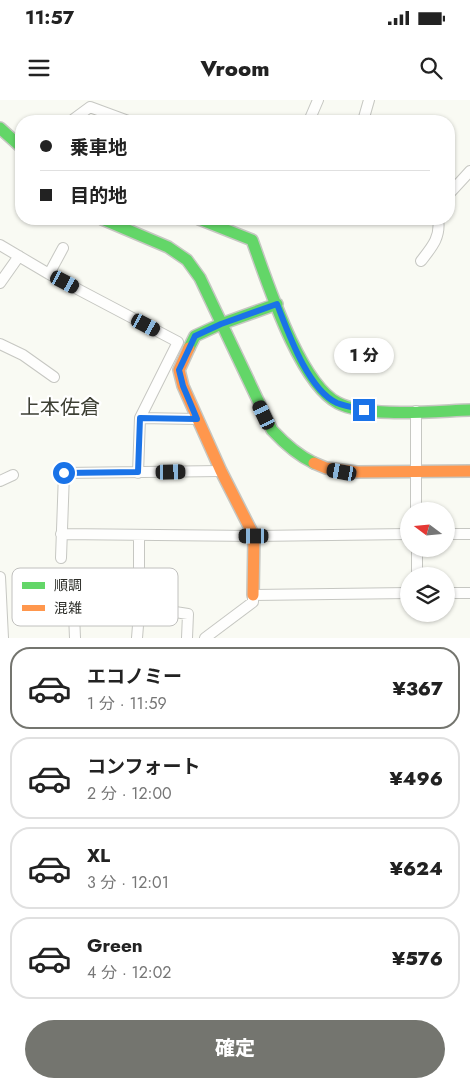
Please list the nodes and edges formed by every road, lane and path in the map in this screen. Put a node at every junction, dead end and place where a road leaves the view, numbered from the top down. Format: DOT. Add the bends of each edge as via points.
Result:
graph roads {
  1 [pos="318,100"];
  2 [pos="369,100"];
  3 [pos="79,115"];
  4 [pos="112,115"];
  5 [pos="312,115"];
  6 [pos="365,115"];
  7 [pos="0,128"];
  8 [pos="15,142"];
  9 [pos="470,171"];
  10 [pos="455,187"];
  11 [pos="116,225"];
  12 [pos="214,225"];
  13 [pos="438,225"];
  14 [pos="0,245"];
  15 [pos="63,248"];
  16 [pos="18,256"];
  17 [pos="421,260"];
  18 [pos="49,274"];
  19 [pos="0,283"];
  20 [pos="277,304"];
  21 [pos="221,324"];
  22 [pos="0,344"];
  23 [pos="54,377"];
  24 [pos="470,410"];
  25 [pos="416,411"];
  26 [pos="140,418"];
  27 [pos="197,419"];
  28 [pos="221,471"];
  29 [pos="470,471"];
  30 [pos="138,472"];
  31 [pos="416,472"];
  32 [pos="13,475"];
  33 [pos="0,481"];
  34 [pos="416,502"];
  35 [pos="61,534"];
  36 [pos="400,534"];
  37 [pos="455,534"];
  38 [pos="470,534"];
  39 [pos="139,535"];
  40 [pos="254,536"];
  41 [pos="61,558"];
  42 [pos="139,568"];
  43 [pos="0,577"];
  44 [pos="470,592"];
  45 [pos="400,593"];
  46 [pos="455,593"];
  47 [pos="254,595"];
  48 [pos="178,612"];
  49 [pos="3,638"];
  50 [pos="187,638"];
  51 [pos="205,638"];
  1 -- 5 [label="street"];
  2 -- 6 [label="street"];
  3 -- 4 [label="street" via="90,107"];
  7 -- 8 [label="street"];
  9 -- 10 [label="street"];
  11 -- 21 [label="street" via="168,247 188,260"];
  12 -- 20 [label="street" via="252,240"];
  13 -- 17 [label="street" via="439,234"];
  14 -- 16 [label="street"];
  15 -- 18 [label="street"];
  16 -- 18 [label="street"];
  16 -- 19 [label="street"];
  18 -- 26 [label="street" via="178,342"];
  20 -- 21 [label="street"];
  20 -- 25 [label="street" via="297,354 318,388 336,402 364,410"];
  21 -- 27 [label="street" via="195,336 179,370"];
  21 -- 31 [label="street" via="272,430 289,448 311,463 342,472"];
  22 -- 23 [label="street" via="23,355"];
  24 -- 25 [label="street"];
  25 -- 31 [label="street"];
  26 -- 27 [label="street"];
  26 -- 30 [label="street"];
  27 -- 28 [label="street"];
  28 -- 30 [label="street"];
  28 -- 40 [label="street"];
  29 -- 31 [label="street"];
  30 -- 35 [label="street" via="64,473"];
  31 -- 34 [label="street"];
  32 -- 33 [label="street"];
  35 -- 39 [label="street"];
  35 -- 41 [label="street"];
  36 -- 40 [label="street"];
  37 -- 38 [label="street"];
  39 -- 40 [label="street"];
  39 -- 42 [label="street"];
  40 -- 47 [label="street"];
  43 -- 49 [label="street"];
  44 -- 46 [label="street"];
  45 -- 47 [label="street"];
  47 -- 51 [label="street" via="252,602"];
  48 -- 50 [label="street" via="188,614"];
}
